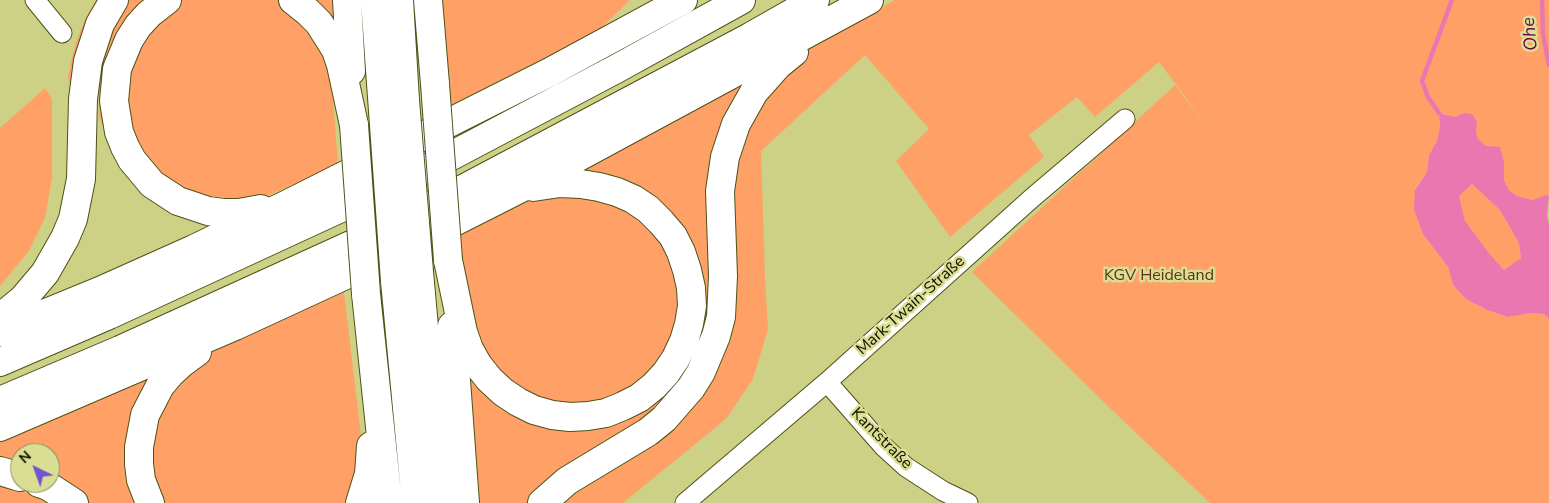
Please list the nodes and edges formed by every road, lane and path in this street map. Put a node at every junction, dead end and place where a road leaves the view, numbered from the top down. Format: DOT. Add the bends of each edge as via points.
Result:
graph roads {
  1 [pos="35,0"];
  2 [pos="114,0"];
  3 [pos="167,0"];
  4 [pos="293,0"];
  5 [pos="347,0"];
  6 [pos="375,0"];
  7 [pos="399,0"];
  8 [pos="428,0"];
  9 [pos="644,0"];
  10 [pos="683,0"];
  11 [pos="740,0"];
  12 [pos="815,0"];
  13 [pos="869,0"];
  14 [pos="843,15"];
  15 [pos="62,33"];
  16 [pos="550,72"];
  17 [pos="394,105"];
  18 [pos="1125,119"];
  19 [pos="354,125"];
  20 [pos="521,188"];
  21 [pos="288,204"];
  22 [pos="448,260"];
  23 [pos="407,276"];
  24 [pos="0,318"];
  25 [pos="235,326"];
  26 [pos="0,332"];
  27 [pos="0,362"];
  28 [pos="827,382"];
  29 [pos="376,387"];
  30 [pos="0,401"];
  31 [pos="0,427"];
  32 [pos="59,493"];
  33 [pos="696,500"];
  34 [pos="74,503"];
  35 [pos="150,503"];
  36 [pos="360,503"];
  37 [pos="388,503"];
  38 [pos="416,503"];
  39 [pos="440,503"];
  40 [pos="465,503"];
  41 [pos="542,503"];
  42 [pos="968,503"];
  1 -- 15 [label="street"];
  2 -- 24 [label="highway" via="100,24 88,61 83,99 82,179 73,219 66,238 45,273 23,299"];
  3 -- 21 [label="highway" via="138,26 117,69 115,117 132,160 158,189 192,207 239,213"];
  4 -- 19 [label="highway" via="319,23 336,50"];
  5 -- 19 [label="highway"];
  6 -- 17 [label="highway"];
  7 -- 17 [label="highway"];
  8 -- 22 [label="highway, bridge"];
  9 -- 16 [label="highway" via="608,36"];
  10 -- 16 [label="highway"];
  11 -- 27 [label="highway" via="434,165"];
  12 -- 30 [label="highway" via="437,203 120,350"];
  13 -- 14 [label="highway"];
  14 -- 20 [label="highway"];
  14 -- 41 [label="highway" via="778,65 754,92 736,124 721,174 723,276 720,318 709,354 691,388 648,432 568,481"];
  16 -- 21 [label="highway"];
  17 -- 23 [label="highway, bridge"];
  18 -- 28 [label="street, Mark-Twain-Straße"];
  19 -- 29 [label="highway, bridge"];
  20 -- 22 [label="highway" via="560,183 599,186 633,199 673,236 691,288 690,315 676,358 654,386 623,406 588,416 552,414 518,402 489,379 469,349"];
  20 -- 25 [label="highway"];
  21 -- 26 [label="highway" via="100,291"];
  22 -- 40 [label="highway"];
  23 -- 38 [label="highway"];
  23 -- 39 [label="highway"];
  25 -- 31 [label="highway"];
  25 -- 35 [label="highway" via="182,362 151,400 138,447 142,480"];
  28 -- 33 [label="street, Mark-Twain-Straße"];
  28 -- 42 [label="street, Kantstraße" via="900,462 929,483"];
  29 -- 36 [label="highway" via="369,474"];
  29 -- 37 [label="highway"];
  32 -- 34 [label="highway"];
}
